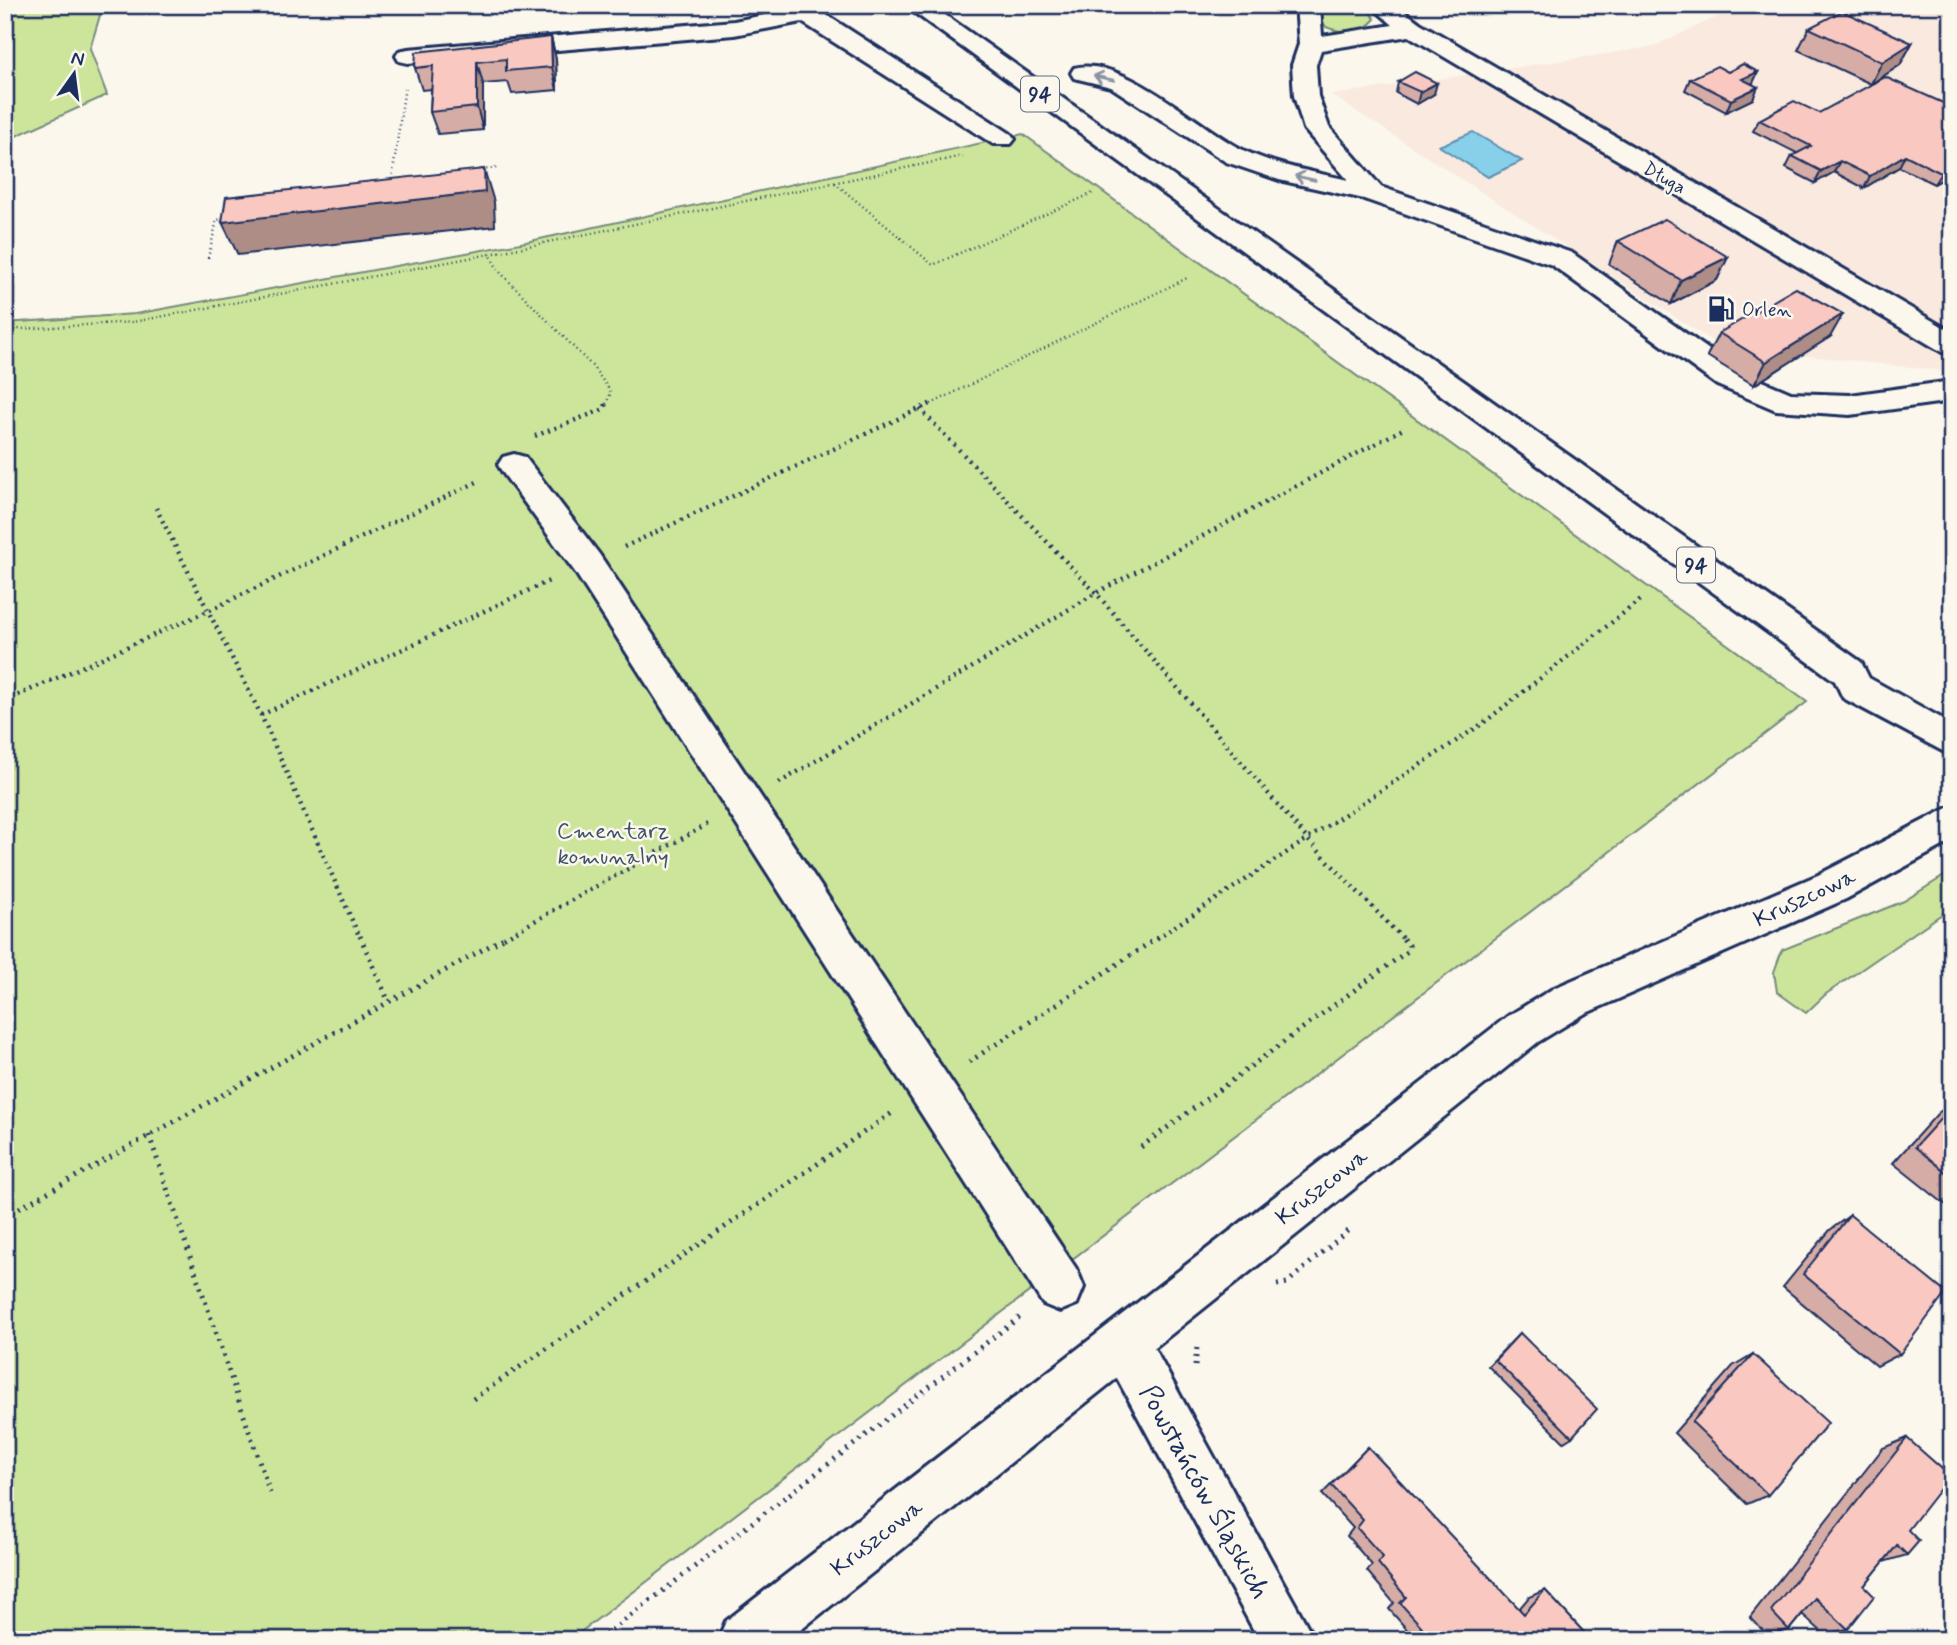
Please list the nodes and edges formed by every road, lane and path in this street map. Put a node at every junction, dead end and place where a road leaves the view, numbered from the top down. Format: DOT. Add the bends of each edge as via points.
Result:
graph roads {
  1 [pos="915,5"];
  2 [pos="1308,5"];
  3 [pos="1381,5"];
  4 [pos="802,10"];
  5 [pos="1412,28"];
  6 [pos="1311,44"];
  7 [pos="408,56"];
  8 [pos="1083,73"];
  9 [pos="1002,139"];
  10 [pos="498,167"];
  11 [pos="392,179"];
  12 [pos="834,182"];
  13 [pos="381,185"];
  14 [pos="1093,193"];
  15 [pos="1372,193"];
  16 [pos="229,218"];
  17 [pos="490,254"];
  18 [pos="208,258"];
  19 [pos="1187,278"];
  20 [pos="5,330"];
  21 [pos="1952,345"];
  22 [pos="1952,391"];
  23 [pos="920,409"];
  24 [pos="514,465"];
  25 [pos="156,508"];
  26 [pos="587,563"];
  27 [pos="1644,597"];
  28 [pos="210,610"];
  29 [pos="5,701"];
  30 [pos="261,715"];
  31 [pos="1952,742"];
  32 [pos="1952,822"];
  33 [pos="1309,841"];
  34 [pos="388,1000"];
  35 [pos="929,1087"];
  36 [pos="149,1135"];
  37 [pos="1141,1147"];
  38 [pos="1360,1221"];
  39 [pos="1274,1285"];
  40 [pos="1060,1287"];
  41 [pos="1198,1341"];
  42 [pos="1124,1342"];
  43 [pos="1198,1376"];
  44 [pos="473,1399"];
  45 [pos="270,1493"];
  46 [pos="599,1640"];
  47 [pos="745,1640"];
  48 [pos="1288,1640"];
  1 -- 31 [label="street, 94" via="1848,671 1856,688"];
  2 -- 6 [label="street"];
  3 -- 5 [label="street, Długa"];
  4 -- 7 [label="street" via="734,27"];
  4 -- 9 [label="street"];
  5 -- 6 [label="street"];
  5 -- 21 [label="street, Długa"];
  6 -- 15 [label="street" via="1304,65 1306,96 1317,129"];
  7 -- 11 [label="path"];
  15 -- 8 [label="street, one-way" via="1288,174 1235,156 1120,82"];
  9 -- 12 [label="path" via="1008,146"];
  10 -- 11 [label="path"];
  11 -- 13 [label="path"];
  12 -- 14 [label="path" via="933,265"];
  12 -- 17 [label="path"];
  15 -- 22 [label="street" via="1562,259 1728,378 1787,403 1850,405"];
  16 -- 18 [label="path" via="217,220"];
  17 -- 20 [label="path" via="133,322"];
  17 -- 24 [label="path" via="498,270 593,367 611,392 604,409 521,442 531,456"];
  19 -- 23 [label="path"];
  23 -- 26 [label="path"];
  23 -- 33 [label="path" via="1097,593"];
  24 -- 26 [label="street"];
  24 -- 28 [label="path"];
  25 -- 28 [label="path"];
  26 -- 30 [label="path"];
  26 -- 35 [label="street"];
  27 -- 33 [label="path" via="1482,724"];
  28 -- 29 [label="path"];
  28 -- 30 [label="path"];
  30 -- 34 [label="path"];
  32 -- 42 [label="street, Kruszcowa" via="1832,887 1569,1001 1523,1029"];
  33 -- 35 [label="path"];
  33 -- 37 [label="path" via="1403,937 1409,950"];
  35 -- 40 [label="street"];
  35 -- 44 [label="path"];
  36 -- 45 [label="path"];
  38 -- 39 [label="path" via="1287,1283"];
  40 -- 46 [label="path"];
  41 -- 43 [label="path"];
  42 -- 47 [label="street, Kruszcowa"];
  42 -- 48 [label="street, Powstańców Śląskich"];
}
